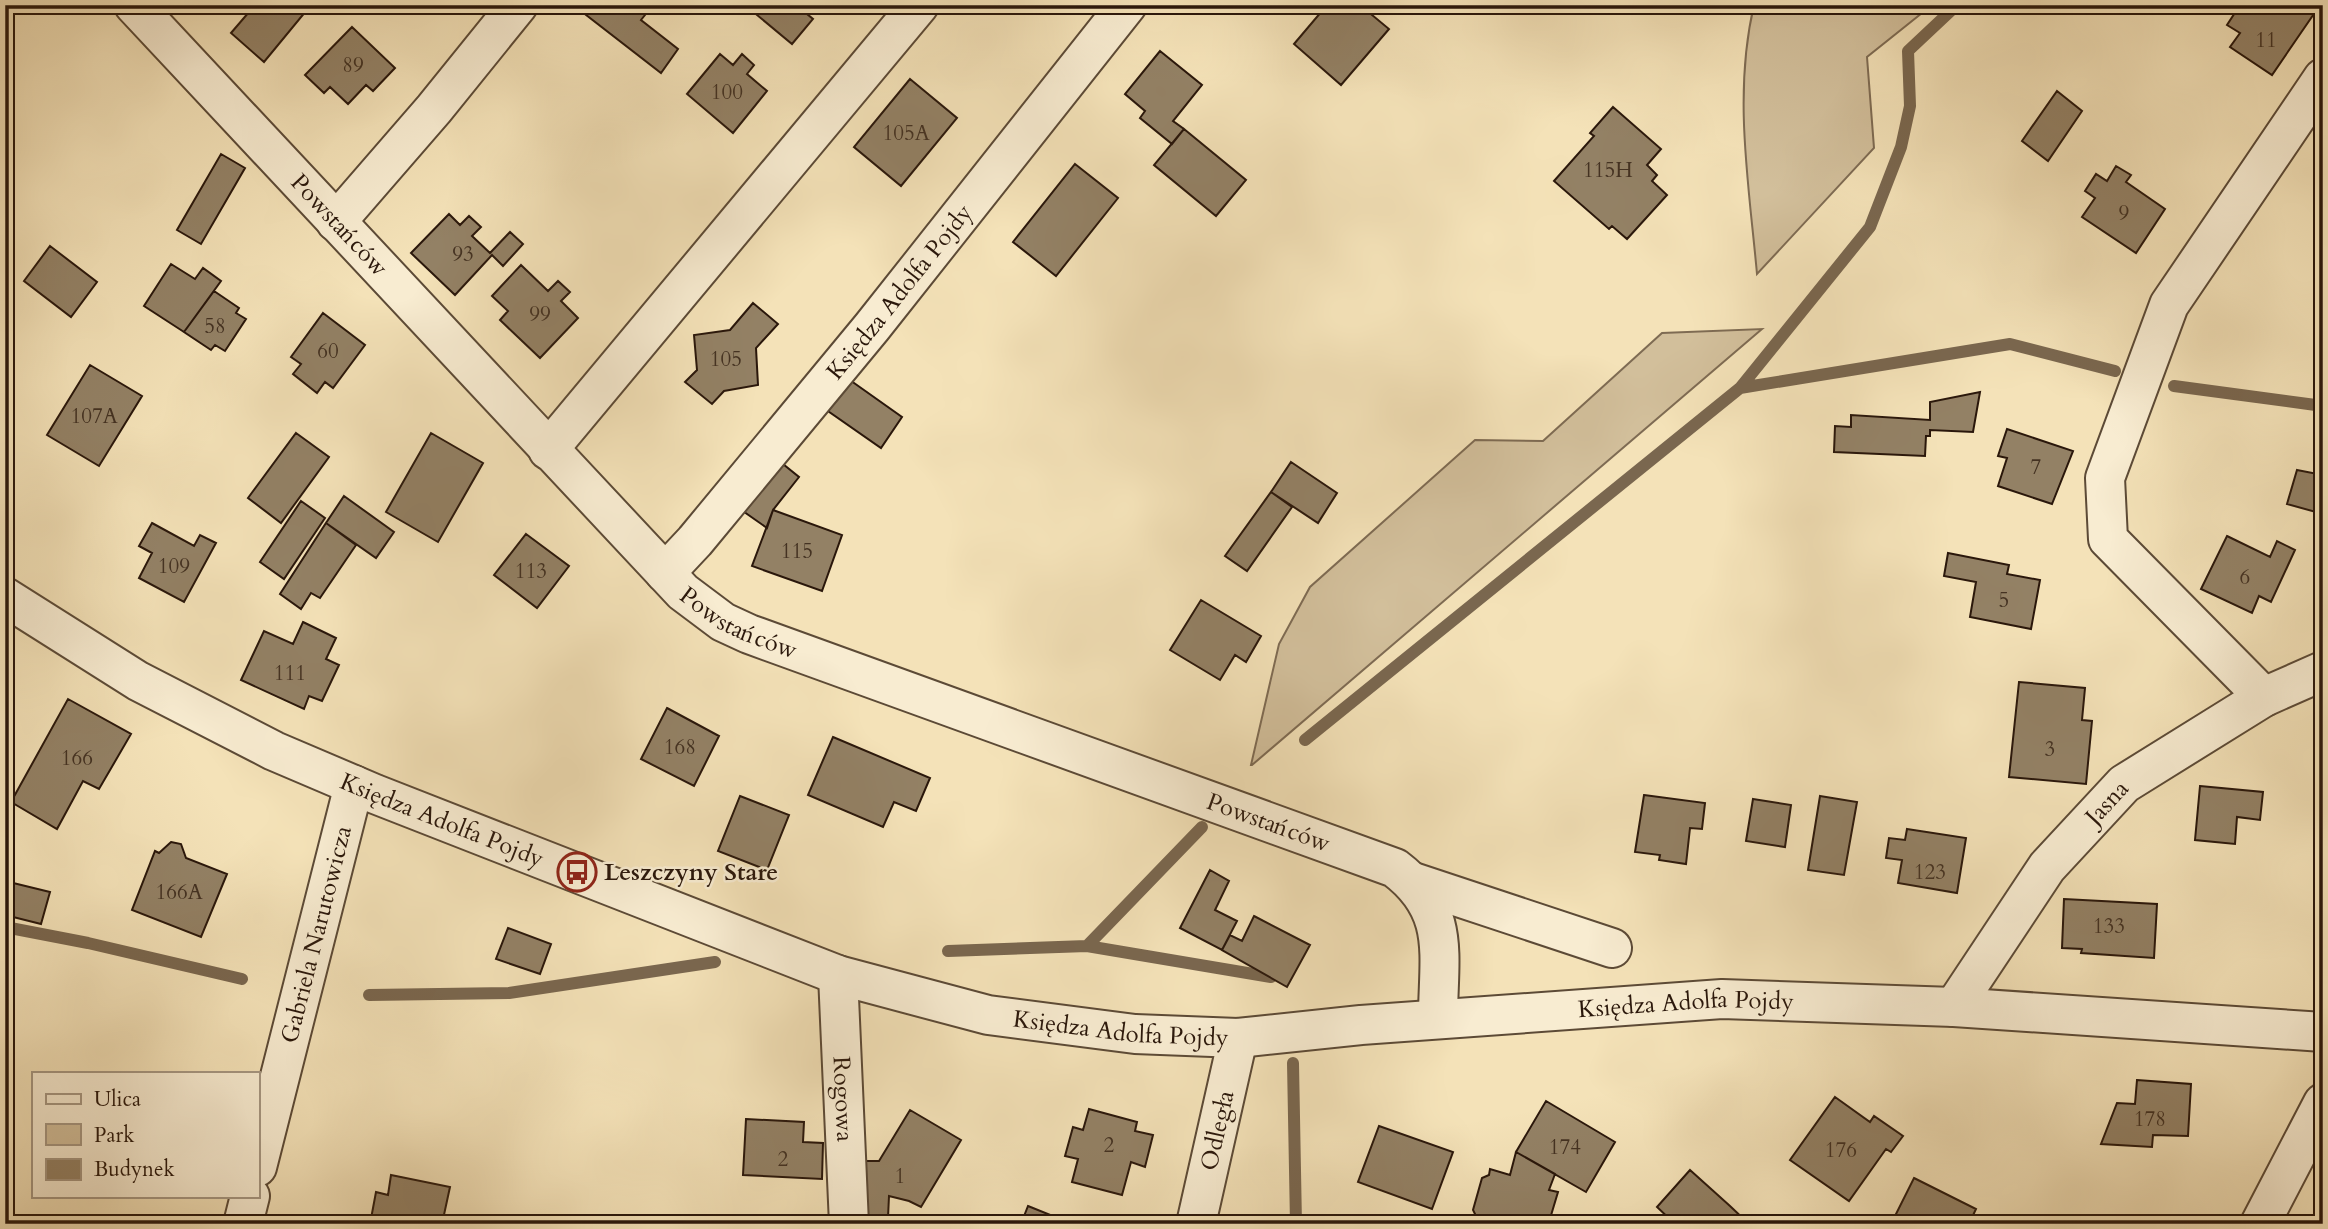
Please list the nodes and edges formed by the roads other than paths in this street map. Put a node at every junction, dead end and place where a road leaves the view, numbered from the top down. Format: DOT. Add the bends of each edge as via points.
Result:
graph roads {
  1 [pos="134,5"];
  2 [pos="519,5"];
  3 [pos="919,5"];
  4 [pos="1127,5"];
  5 [pos="2323,78"];
  6 [pos="336,222"];
  7 [pos="548,450"];
  8 [pos="665,573"];
  9 [pos="5,597"];
  10 [pos="2323,671"];
  11 [pos="2264,697"];
  12 [pos="354,785"];
  13 [pos="1413,882"];
  14 [pos="1612,948"];
  15 [pos="838,975"];
  16 [pos="1954,1007"];
  17 [pos="1438,1019"];
  18 [pos="2323,1032"];
  19 [pos="1238,1038"];
  20 [pos="2323,1103"];
  21 [pos="259,1159"];
  22 [pos="250,1198"];
  23 [pos="243,1224"];
  24 [pos="849,1224"];
  25 [pos="1196,1224"];
  26 [pos="2260,1224"];
  1 -- 6 [label="street, Powstańców"];
  2 -- 6 [label="street"];
  3 -- 7 [label="street"];
  4 -- 8 [label="street, Księdza Adolfa Pojdy" via="872,327"];
  5 -- 11 [label="street" via="2169,305 2105,478 2108,539"];
  6 -- 7 [label="street, Powstańców"];
  7 -- 8 [label="street, Powstańców"];
  8 -- 13 [label="street, Powstańców" via="704,609 749,634 1372,858"];
  9 -- 12 [label="street, Księdza Adolfa Pojdy" via="138,681 274,751"];
  10 -- 11 [label="street, Jasna"];
  11 -- 16 [label="street, Jasna" via="2124,784 2047,867"];
  12 -- 15 [label="street, Księdza Adolfa Pojdy"];
  12 -- 21 [label="street, Gabriela Narutowicza"];
  13 -- 14 [label="street"];
  13 -- 17 [label="street, Powstańców" via="1436,919"];
  15 -- 19 [label="street, Księdza Adolfa Pojdy" via="988,1015 1135,1034"];
  15 -- 24 [label="street, Rogowa"];
  16 -- 17 [label="street, Księdza Adolfa Pojdy" via="1723,999"];
  16 -- 18 [label="street, Księdza Adolfa Pojdy"];
  17 -- 19 [label="street, Księdza Adolfa Pojdy"];
  19 -- 25 [label="street, Odległa"];
  20 -- 26 [label="street"];
  22 -- 23 [label="street"];
}
